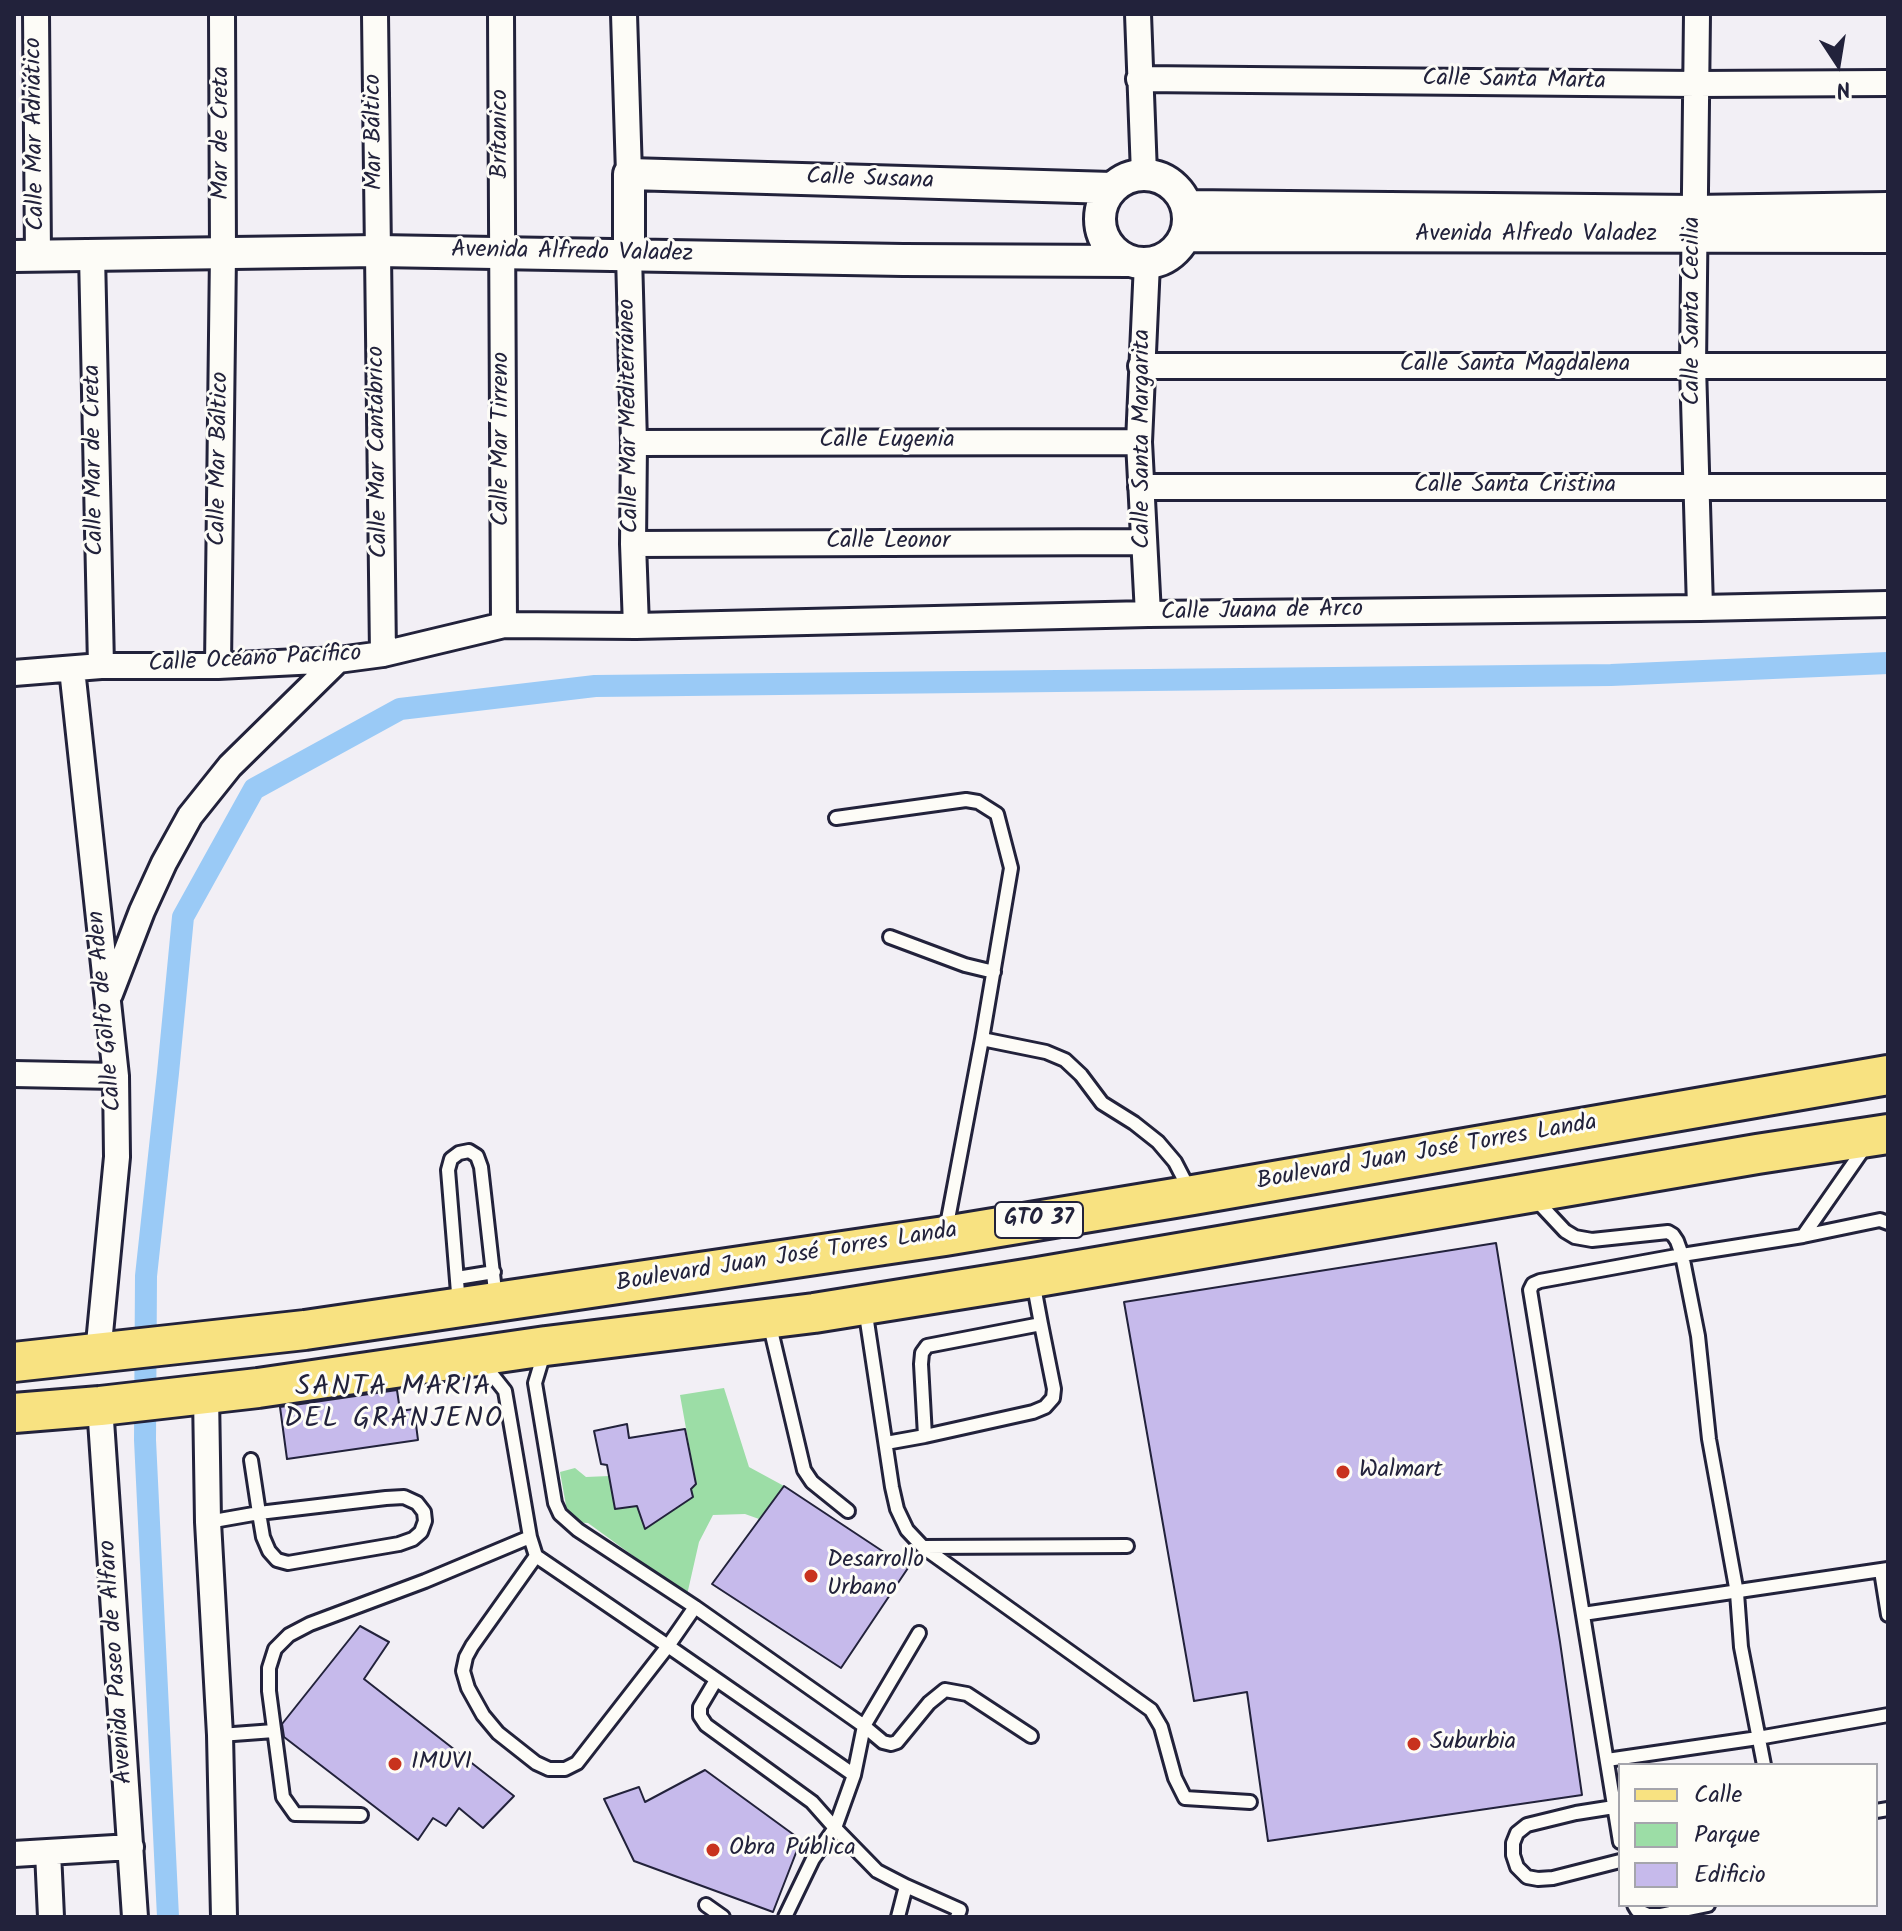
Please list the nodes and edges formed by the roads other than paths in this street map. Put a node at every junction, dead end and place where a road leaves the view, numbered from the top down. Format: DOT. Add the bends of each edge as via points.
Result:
graph roads {
  1 [pos="36,14"];
  2 [pos="222,14"];
  3 [pos="375,14"];
  4 [pos="501,14"];
  5 [pos="624,14"];
  6 [pos="1138,14"];
  7 [pos="1697,14"];
  8 [pos="1139,79"];
  9 [pos="1888,83"];
  10 [pos="1696,84"];
  11 [pos="629,174"];
  12 [pos="1144,174"];
  13 [pos="1112,188"];
  14 [pos="1187,206"];
  15 [pos="1888,208"];
  16 [pos="1694,223"];
  17 [pos="1185,236"];
  18 [pos="1888,237"];
  19 [pos="378,251"];
  20 [pos="223,253"];
  21 [pos="502,253"];
  22 [pos="26,255"];
  23 [pos="92,255"];
  24 [pos="629,255"];
  25 [pos="1138,262"];
  26 [pos="1141,366"];
  27 [pos="1693,366"];
  28 [pos="1888,366"];
  29 [pos="1139,442"];
  30 [pos="634,443"];
  31 [pos="1141,487"];
  32 [pos="1696,487"];
  33 [pos="1888,487"];
  34 [pos="1143,542"];
  35 [pos="633,544"];
  36 [pos="1888,604"];
  37 [pos="1700,608"];
  38 [pos="1148,614"];
  39 [pos="504,625"];
  40 [pos="636,626"];
  41 [pos="383,654"];
  42 [pos="338,660"];
  43 [pos="101,666"];
  44 [pos="218,666"];
  45 [pos="72,669"];
  46 [pos="14,673"];
  47 [pos="836,818"];
  48 [pos="890,937"];
  49 [pos="994,972"];
  50 [pos="108,1000"];
  51 [pos="982,1039"];
  52 [pos="14,1074"];
  53 [pos="1888,1075"];
  54 [pos="116,1076"];
  55 [pos="1880,1135"];
  56 [pos="1530,1194"];
  57 [pos="1193,1195"];
  58 [pos="1888,1223"];
  59 [pos="945,1236"];
  60 [pos="1803,1236"];
  61 [pos="1682,1255"];
  62 [pos="1032,1278"];
  63 [pos="476,1290"];
  64 [pos="864,1305"];
  65 [pos="768,1319"];
  66 [pos="1041,1324"];
  67 [pos="546,1346"];
  68 [pos="112,1353"];
  69 [pos="477,1357"];
  70 [pos="14,1362"];
  71 [pos="197,1395"];
  72 [pos="115,1404"];
  73 [pos="14,1413"];
  74 [pos="925,1436"];
  75 [pos="886,1443"];
  76 [pos="251,1460"];
  77 [pos="848,1511"];
  78 [pos="259,1513"];
  79 [pos="208,1522"];
  80 [pos="530,1537"];
  81 [pos="1127,1546"];
  82 [pos="923,1547"];
  83 [pos="536,1556"];
  84 [pos="1884,1570"];
  85 [pos="1737,1593"];
  86 [pos="695,1607"];
  87 [pos="1583,1614"];
  88 [pos="1888,1615"];
  89 [pos="919,1633"];
  90 [pos="668,1646"];
  91 [pos="716,1680"];
  92 [pos="1888,1715"];
  93 [pos="864,1726"];
  94 [pos="274,1731"];
  95 [pos="220,1735"];
  96 [pos="1031,1736"];
  97 [pos="1758,1738"];
  98 [pos="1607,1760"];
  99 [pos="1764,1763"];
  100 [pos="854,1775"];
  101 [pos="1250,1802"];
  102 [pos="1614,1807"];
  103 [pos="361,1815"];
  104 [pos="835,1828"];
  105 [pos="1618,1830"];
  106 [pos="131,1847"];
  107 [pos="48,1852"];
  108 [pos="14,1854"];
  109 [pos="1618,1862"];
  110 [pos="906,1886"];
  111 [pos="706,1905"];
  112 [pos="1635,1907"];
  113 [pos="1698,1907"];
  114 [pos="51,1917"];
  115 [pos="135,1917"];
  116 [pos="224,1917"];
  117 [pos="723,1917"];
  118 [pos="785,1917"];
  119 [pos="898,1917"];
  120 [pos="957,1917"];
  1 -- 22 [label="street, Calle Mar Adriático"];
  2 -- 20 [label="street, Mar de Creta"];
  3 -- 19 [label="street, Mar Báltico"];
  4 -- 21 [label="street, Brítanico"];
  5 -- 11 [label="street, Calle Mar Mediterráneo"];
  6 -- 8 [label="street"];
  7 -- 10 [label="street, Calle Santa Cecilia"];
  8 -- 10 [label="street, Calle Santa Marta"];
  8 -- 12 [label="street"];
  9 -- 10 [label="street, Calle Santa Marta"];
  10 -- 16 [label="street, Calle Santa Cecilia"];
  11 -- 13 [label="street, Calle Susana"];
  11 -- 24 [label="street, Calle Mar Mediterráneo"];
  12 -- 13 [label="street" via="1126,177"];
  12 -- 14 [label="street" via="1163,178 1178,189"];
  13 -- 25 [label="street" via="1103,200 1100,230 1116,254"];
  14 -- 16 [label="street, Avenida Alfredo Valadez"];
  14 -- 17 [label="street"];
  15 -- 16 [label="street, Avenida Alfredo Valadez"];
  16 -- 17 [label="street, Avenida Alfredo Valadez"];
  16 -- 18 [label="street, Avenida Alfredo Valadez"];
  16 -- 27 [label="street, Calle Santa Cecilia"];
  17 -- 25 [label="street" via="1163,259"];
  19 -- 20 [label="street, Avenida Alfredo Valadez"];
  19 -- 21 [label="street, Avenida Alfredo Valadez"];
  19 -- 41 [label="street, Calle Mar Cantábrico"];
  20 -- 23 [label="street, Avenida Alfredo Valadez"];
  20 -- 44 [label="street, Calle Mar Báltico"];
  21 -- 24 [label="street, Avenida Alfredo Valadez"];
  21 -- 39 [label="street, Calle Mar Tirreno"];
  22 -- 23 [label="street, Avenida Alfredo Valadez"];
  23 -- 43 [label="street, Calle Mar de Creta"];
  24 -- 25 [label="street, Avenida Alfredo Valadez"];
  24 -- 30 [label="street, Calle Mar Mediterráneo"];
  25 -- 26 [label="street, Calle Santa Margarita"];
  26 -- 27 [label="street, Calle Santa Magdalena"];
  26 -- 29 [label="street, Calle Santa Margarita"];
  27 -- 28 [label="street, Calle Santa Magdalena"];
  27 -- 32 [label="street, Calle Santa Cecilia"];
  29 -- 30 [label="street, Calle Eugenia"];
  29 -- 31 [label="street, Calle Santa Margarita"];
  30 -- 35 [label="street, Calle Mar Mediterráneo"];
  31 -- 32 [label="street, Calle Santa Cristina"];
  31 -- 34 [label="street, Calle Santa Margarita"];
  32 -- 33 [label="street, Calle Santa Cristina"];
  32 -- 37 [label="street, Calle Santa Cecilia"];
  34 -- 35 [label="street, Calle Leonor"];
  34 -- 38 [label="street, Calle Santa Margarita"];
  35 -- 40 [label="street, Calle Mar Mediterráneo"];
  36 -- 37 [label="street, Calle Juana de Arco"];
  37 -- 38 [label="street, Calle Juana de Arco"];
  38 -- 40 [label="street, Calle Juana de Arco"];
  39 -- 40 [label="street, Calle Océano Pacífico"];
  39 -- 41 [label="street, Calle Océano Pacífico"];
  41 -- 42 [label="street, Calle Océano Pacífico"];
  42 -- 44 [label="street, Calle Océano Pacífico"];
  42 -- 50 [label="street" via="230,766 190,816 158,875"];
  43 -- 44 [label="street, Calle Océano Pacífico"];
  43 -- 45 [label="street, Calle Océano Pacífico"];
  45 -- 46 [label="street, Calle Océano Pacífico"];
  45 -- 50 [label="street, Calle Golfo de Aden"];
  47 -- 49 [label="lane" via="966,800 997,814 1011,868"];
  48 -- 49 [label="lane"];
  49 -- 51 [label="lane"];
  50 -- 54 [label="street, Calle Golfo de Aden"];
  51 -- 57 [label="lane" via="1065,1060 1102,1103 1158,1142"];
  51 -- 59 [label="lane"];
  52 -- 54 [label="street"];
  53 -- 57 [label="main road, Boulevard Juan José Torres Landa / GTO 37"];
  54 -- 68 [label="street, Calle Golfo de Aden"];
  55 -- 56 [label="main road, GTO 37"];
  55 -- 60 [label="lane"];
  56 -- 61 [label="lane" via="1575,1237 1668,1232"];
  56 -- 62 [label="main road, GTO 37"];
  57 -- 59 [label="main road, Boulevard Juan José Torres Landa / GTO 37"];
  58 -- 60 [label="lane" via="1880,1220"];
  59 -- 63 [label="main road, Boulevard Juan José Torres Landa / GTO 37"];
  60 -- 61 [label="lane"];
  61 -- 85 [label="lane"];
  61 -- 87 [label="lane" via="1540,1281 1530,1290"];
  62 -- 64 [label="main road, GTO 37"];
  62 -- 66 [label="lane"];
  63 -- 63 [label="lane" via="481,1167 469,1151 451,1159 449,1191"];
  63 -- 68 [label="main road, Boulevard Juan José Torres Landa / GTO 37" via="305,1330"];
  64 -- 65 [label="main road, GTO 37"];
  64 -- 75 [label="lane"];
  65 -- 67 [label="main road, GTO 37"];
  65 -- 77 [label="lane" via="804,1470"];
  66 -- 74 [label="lane" via="927,1346 921,1364"];
  66 -- 74 [label="lane" via="1054,1389 1045,1407"];
  67 -- 69 [label="main road, GTO 37"];
  67 -- 86 [label="lane" via="535,1383 560,1514"];
  68 -- 70 [label="main road, Boulevard Juan José Torres Landa / GTO 37"];
  69 -- 71 [label="main road, GTO 37"];
  69 -- 80 [label="lane" via="505,1391"];
  71 -- 72 [label="main road, GTO 37"];
  71 -- 79 [label="street"];
  72 -- 73 [label="main road, GTO 37"];
  72 -- 106 [label="street, Avenida Paseo de Alfaro"];
  74 -- 75 [label="lane"];
  75 -- 82 [label="lane" via="897,1509"];
  76 -- 78 [label="lane"];
  78 -- 78 [label="lane" via="404,1497 417,1503 425,1521 421,1532 399,1544 288,1563 269,1551"];
  78 -- 79 [label="lane"];
  79 -- 95 [label="street"];
  80 -- 83 [label="lane"];
  80 -- 94 [label="lane" via="289,1635 275,1649 269,1668"];
  81 -- 82 [label="lane"];
  82 -- 101 [label="lane" via="1151,1710 1185,1798"];
  83 -- 90 [label="lane"];
  83 -- 90 [label="lane" via="472,1646 463,1671 483,1715 536,1763 549,1769 577,1763"];
  84 -- 85 [label="lane"];
  84 -- 88 [label="lane"];
  85 -- 87 [label="lane"];
  85 -- 97 [label="lane"];
  86 -- 90 [label="lane"];
  86 -- 93 [label="lane"];
  87 -- 98 [label="lane"];
  89 -- 93 [label="lane"];
  90 -- 91 [label="lane"];
  91 -- 100 [label="lane"];
  91 -- 104 [label="lane" via="700,1707 706,1725 812,1802"];
  92 -- 97 [label="lane"];
  93 -- 96 [label="lane" via="883,1742 897,1742 945,1690 967,1694"];
  93 -- 100 [label="lane"];
  94 -- 95 [label="lane"];
  94 -- 103 [label="lane" via="283,1797 295,1814"];
  95 -- 116 [label="street"];
  97 -- 98 [label="lane"];
  97 -- 99 [label="lane"];
  98 -- 102 [label="lane"];
  100 -- 104 [label="lane"];
  102 -- 105 [label="lane"];
  102 -- 109 [label="lane" via="1527,1825 1517,1833 1513,1855 1527,1877 1538,1879"];
  104 -- 110 [label="lane" via="877,1871"];
  104 -- 118 [label="lane"];
  106 -- 107 [label="street"];
  106 -- 115 [label="street, Avenida Paseo de Alfaro"];
  107 -- 108 [label="street"];
  107 -- 114 [label="street"];
  110 -- 119 [label="lane"];
  110 -- 120 [label="lane" via="960,1910"];
  111 -- 117 [label="lane"];
  112 -- 113 [label="lane" via="1660,1915"];
}
